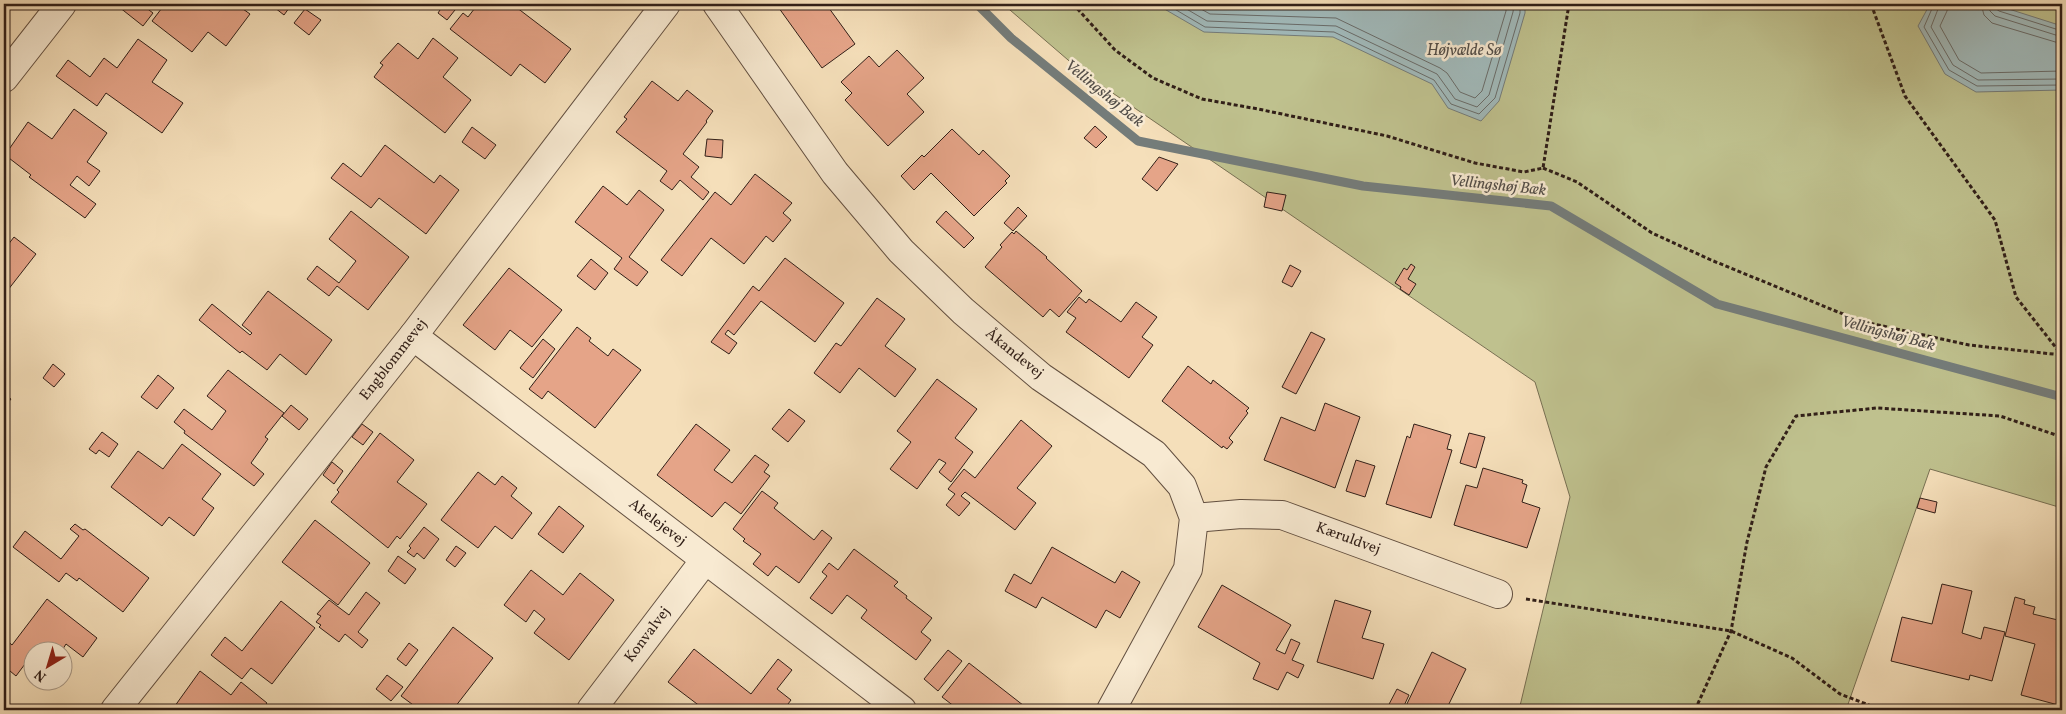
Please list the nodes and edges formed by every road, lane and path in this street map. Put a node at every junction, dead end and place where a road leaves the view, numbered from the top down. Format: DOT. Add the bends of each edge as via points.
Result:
graph roads {
  1 [pos="62,4"];
  2 [pos="666,4"];
  3 [pos="717,4"];
  4 [pos="1073,4"];
  5 [pos="1569,4"];
  6 [pos="1871,4"];
  7 [pos="4,78"];
  8 [pos="1543,168"];
  9 [pos="413,336"];
  10 [pos="2062,355"];
  11 [pos="2062,437"];
  12 [pos="1194,518"];
  13 [pos="705,560"];
  14 [pos="1498,594"];
  15 [pos="1731,631"];
  16 [pos="115,710"];
  17 [pos="591,710"];
  18 [pos="902,710"];
  19 [pos="1111,710"];
  20 [pos="1695,710"];
  21 [pos="1882,710"];
  1 -- 7 [label="street"];
  2 -- 9 [label="street, Engblommevej"];
  3 -- 12 [label="street, Åkandevej" via="836,173 901,251 963,312 1041,377 1154,454 1182,486"];
  4 -- 8 [label="path" via="1115,50 1152,78 1202,99 1388,136 1475,163 1524,172"];
  5 -- 8 [label="path"];
  6 -- 10 [label="path" via="1905,96 1995,220 2016,297"];
  8 -- 10 [label="path" via="1577,182 1652,233 1860,320 1969,345"];
  9 -- 13 [label="street, Akelejevej"];
  9 -- 16 [label="street, Engblommevej"];
  11 -- 15 [label="path" via="2000,416 1877,408 1796,416 1766,467 1747,542"];
  12 -- 14 [label="street, Kæruldvej" via="1282,515"];
  12 -- 19 [label="street, Åkandevej" via="1188,569"];
  13 -- 17 [label="street, Konvalvej"];
  13 -- 18 [label="street, Akelejevej"];
  14 -- 15 [label="path"];
  15 -- 20 [label="path"];
  15 -- 21 [label="path" via="1792,658 1840,694"];
}
